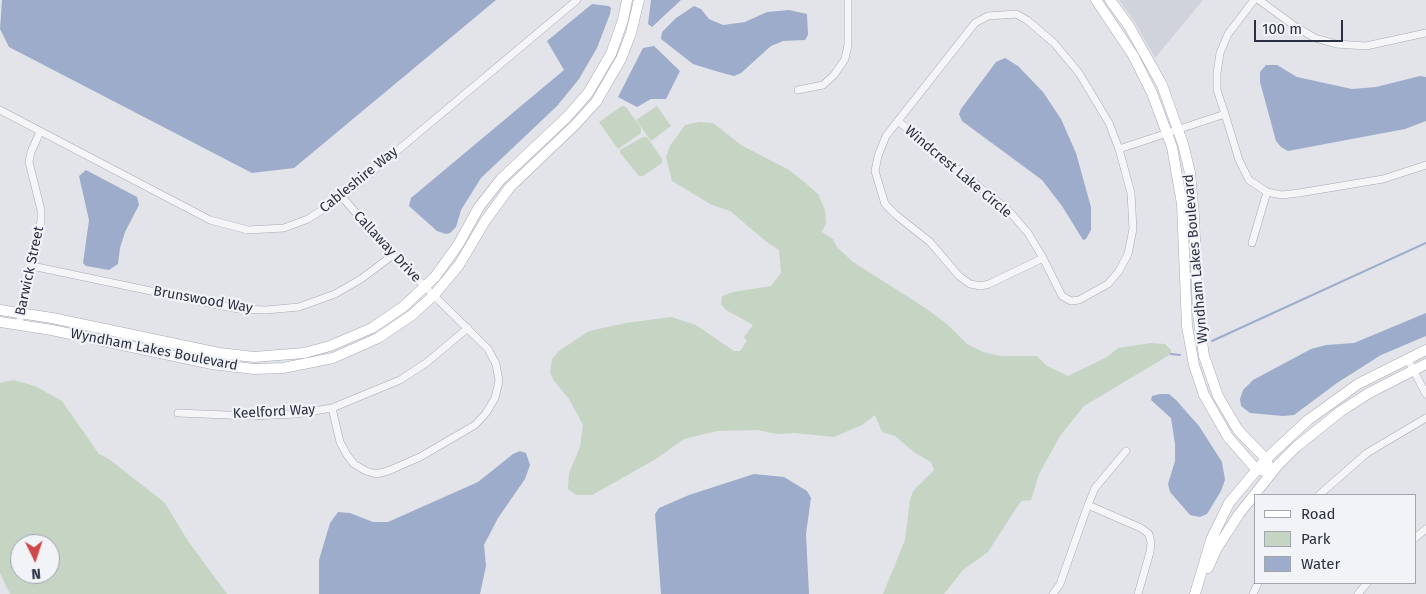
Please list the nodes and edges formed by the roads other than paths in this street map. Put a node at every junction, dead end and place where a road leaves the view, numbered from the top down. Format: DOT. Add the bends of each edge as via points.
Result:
graph roads {
  1 [pos="577,0"];
  2 [pos="627,0"];
  3 [pos="639,0"];
  4 [pos="848,0"];
  5 [pos="1096,0"];
  6 [pos="1110,0"];
  7 [pos="1254,0"];
  8 [pos="1259,0"];
  9 [pos="1129,26"];
  10 [pos="1120,33"];
  11 [pos="1426,33"];
  12 [pos="798,90"];
  13 [pos="0,110"];
  14 [pos="573,110"];
  15 [pos="1225,114"];
  16 [pos="581,119"];
  17 [pos="898,121"];
  18 [pos="1173,131"];
  19 [pos="40,132"];
  20 [pos="1119,149"];
  21 [pos="1426,165"];
  22 [pos="1268,192"];
  23 [pos="342,197"];
  24 [pos="1252,243"];
  25 [pos="393,254"];
  26 [pos="1043,258"];
  27 [pos="32,266"];
  28 [pos="426,287"];
  29 [pos="434,295"];
  30 [pos="0,310"];
  31 [pos="22,312"];
  32 [pos="0,322"];
  33 [pos="19,324"];
  34 [pos="468,328"];
  35 [pos="1423,351"];
  36 [pos="1407,358"];
  37 [pos="1426,363"];
  38 [pos="1414,369"];
  39 [pos="1426,394"];
  40 [pos="332,408"];
  41 [pos="178,413"];
  42 [pos="1426,418"];
  43 [pos="1126,451"];
  44 [pos="1266,459"];
  45 [pos="1256,468"];
  46 [pos="1271,473"];
  47 [pos="1255,494"];
  48 [pos="1320,494"];
  49 [pos="1254,495"];
  50 [pos="1088,505"];
  51 [pos="1426,529"];
  52 [pos="1416,537"];
  53 [pos="1366,584"];
  54 [pos="1052,594"];
  55 [pos="1138,594"];
  56 [pos="1195,594"];
  57 [pos="1358,594"];
  1 -- 23 [label="street, Cableshire Way"];
  2 -- 14 [label="street, Wyndham Lakes Boulevard" via="611,54"];
  3 -- 16 [label="street, Wyndham Lakes Boulevard" via="631,33 616,70"];
  4 -- 12 [label="street" via="848,45 844,59 834,76 823,85"];
  5 -- 10 [label="street, Wyndham Lakes Boulevard"];
  6 -- 9 [label="street, Wyndham Lakes Boulevard"];
  7 -- 15 [label="street" via="1228,34 1220,53 1217,90"];
  8 -- 11 [label="street" via="1315,38 1336,44 1366,46"];
  9 -- 10 [label="street"];
  9 -- 18 [label="street, Wyndham Lakes Boulevard" via="1162,85"];
  10 -- 18 [label="street, Wyndham Lakes Boulevard"];
  13 -- 19 [label="street, Cableshire Way"];
  14 -- 16 [label="street"];
  14 -- 28 [label="street, Wyndham Lakes Boulevard" via="501,179 479,207 449,259"];
  15 -- 18 [label="street"];
  15 -- 22 [label="street" via="1242,170 1249,180"];
  16 -- 29 [label="street, Wyndham Lakes Boulevard" via="505,192 459,265"];
  17 -- 20 [label="street, Windcrest Lake Circle" via="976,23 988,16 1016,14 1054,43 1079,73 1097,100"];
  17 -- 26 [label="street, Windcrest Lake Circle" via="1009,211"];
  17 -- 26 [label="street" via="886,136 878,156 875,172 879,190 890,210 930,242 959,276 970,284 981,286"];
  18 -- 20 [label="street"];
  18 -- 44 [label="street, Wyndham Lakes Boulevard" via="1190,173 1198,314 1204,356 1218,396 1238,430"];
  18 -- 45 [label="street, Wyndham Lakes Boulevard" via="1182,204 1187,326 1194,365 1204,395 1228,437"];
  19 -- 23 [label="street, Cableshire Way" via="210,220 238,228 272,230 296,224"];
  19 -- 27 [label="street, Barwick Street" via="29,162 41,210"];
  20 -- 26 [label="street, Windcrest Lake Circle" via="1131,193 1133,229 1128,254 1119,271 1108,284 1071,301 1062,296"];
  21 -- 22 [label="street" via="1383,179 1282,195"];
  22 -- 24 [label="street"];
  23 -- 25 [label="street, Callaway Drive"];
  25 -- 27 [label="street, Brunswood Way" via="335,294 299,306 266,310 216,305"];
  25 -- 28 [label="street, Callaway Drive"];
  27 -- 31 [label="street, Barwick Street"];
  28 -- 29 [label="street, Callaway Drive"];
  28 -- 31 [label="street, Wyndham Lakes Boulevard" via="403,308 366,331 330,346 284,356 219,354"];
  29 -- 33 [label="street, Wyndham Lakes Boulevard" via="396,327 357,349 333,358 283,368 254,369 212,364"];
  29 -- 34 [label="street, Callaway Drive"];
  30 -- 31 [label="street, Wyndham Lakes Boulevard"];
  31 -- 33 [label="street, Barwick Street"];
  32 -- 33 [label="street, Wyndham Lakes Boulevard"];
  34 -- 40 [label="street, Keelford Way" via="400,380"];
  34 -- 40 [label="street, Callaway Drive" via="488,349 496,364 499,381 495,398 475,425 420,457 376,474 354,464 340,442"];
  35 -- 36 [label="street"];
  35 -- 37 [label="street"];
  36 -- 38 [label="street"];
  36 -- 44 [label="street" via="1358,384 1315,414"];
  37 -- 38 [label="street"];
  38 -- 39 [label="street"];
  38 -- 46 [label="street" via="1341,411 1296,447"];
  40 -- 41 [label="street, Keelford Way" via="251,416"];
  42 -- 48 [label="street" via="1366,454"];
  43 -- 50 [label="street" via="1095,488"];
  44 -- 45 [label="street"];
  44 -- 46 [label="street, Wyndham Lakes Boulevard"];
  45 -- 46 [label="street, Wyndham Lakes Boulevard"];
  45 -- 56 [label="street" via="1230,503 1210,540"];
  46 -- 47 [label="street"];
  49 -- 56 [label="street" via="1217,548"];
  50 -- 54 [label="street" via="1060,584"];
  50 -- 55 [label="street" via="1148,534 1150,552"];
  51 -- 52 [label="street"];
  53 -- 57 [label="street"];
}
